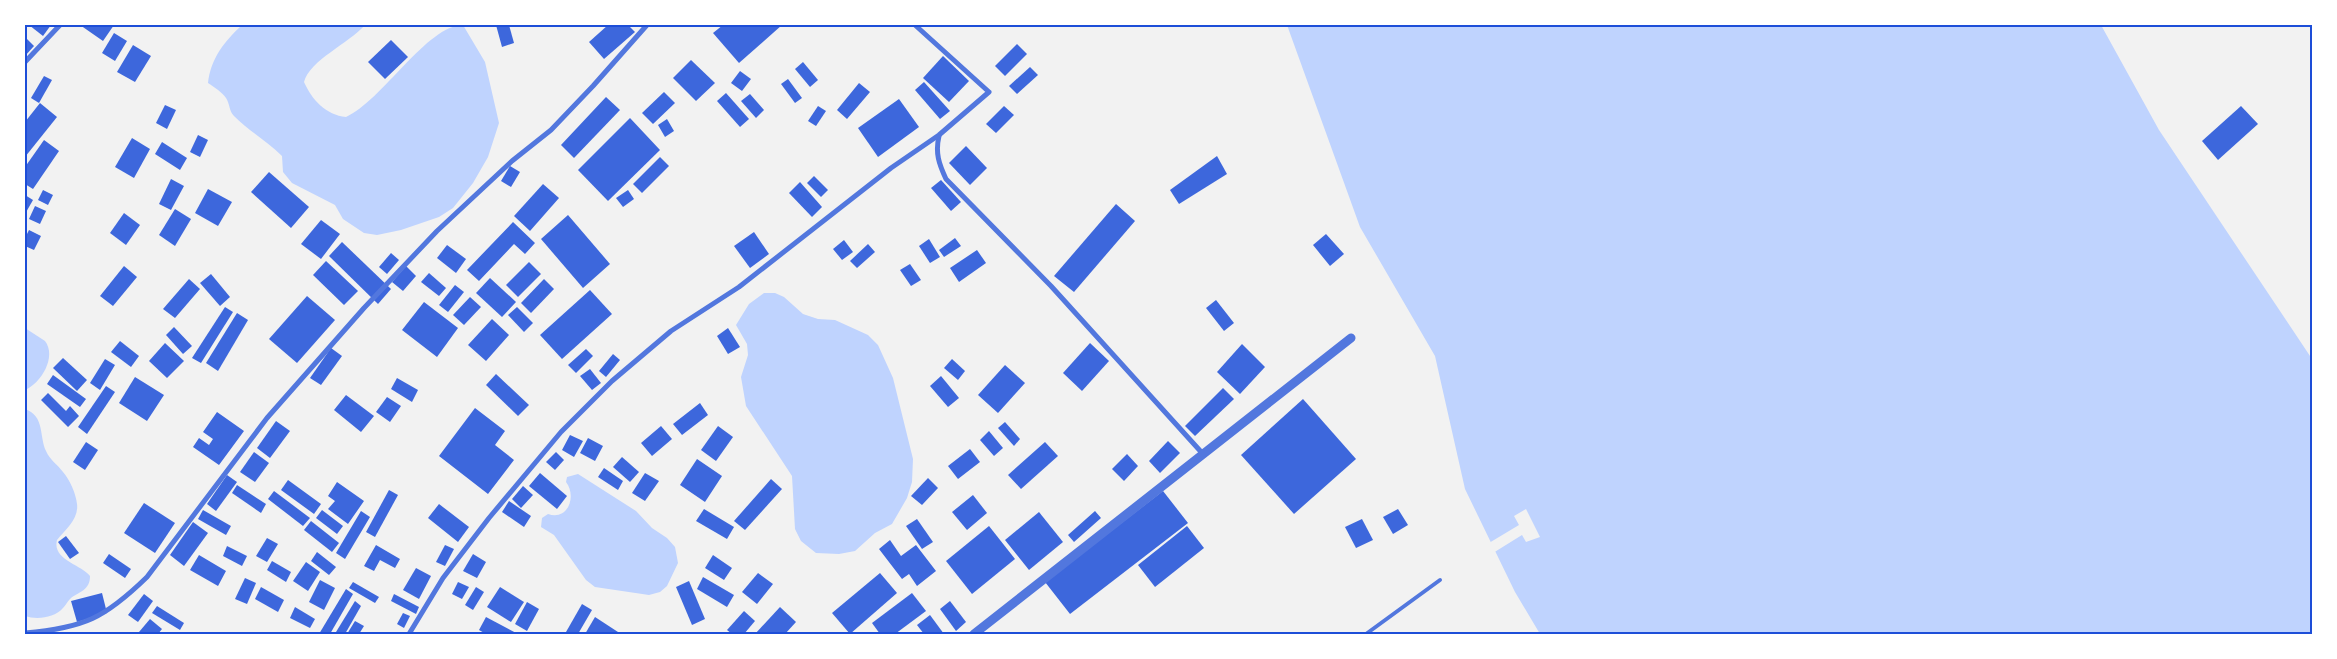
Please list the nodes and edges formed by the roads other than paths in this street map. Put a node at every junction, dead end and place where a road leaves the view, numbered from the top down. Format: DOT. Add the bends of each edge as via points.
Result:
graph roads {
  1 [pos="60,25"];
  2 [pos="647,25"];
  3 [pos="915,25"];
  4 [pos="25,62"];
  5 [pos="940,136"];
  6 [pos="1351,338"];
  7 [pos="1203,454"];
  8 [pos="1440,580"];
  9 [pos="25,633"];
  10 [pos="409,634"];
  11 [pos="974,634"];
  12 [pos="1366,634"];
  1 -- 4 [label="street"];
  2 -- 9 [label="street" via="551,130 512,161 437,231 364,308 267,418 147,577 124,600 105,614 84,623"];
  3 -- 5 [label="street" via="989,92"];
  5 -- 7 [label="street" via="936,148 946,179 1051,286"];
  5 -- 10 [label="street" via="891,168 739,287 672,331 612,381 561,432 489,518 443,578"];
  6 -- 7 [label="street"];
  7 -- 11 [label="street"];
  8 -- 12 [label="lane"];
}
